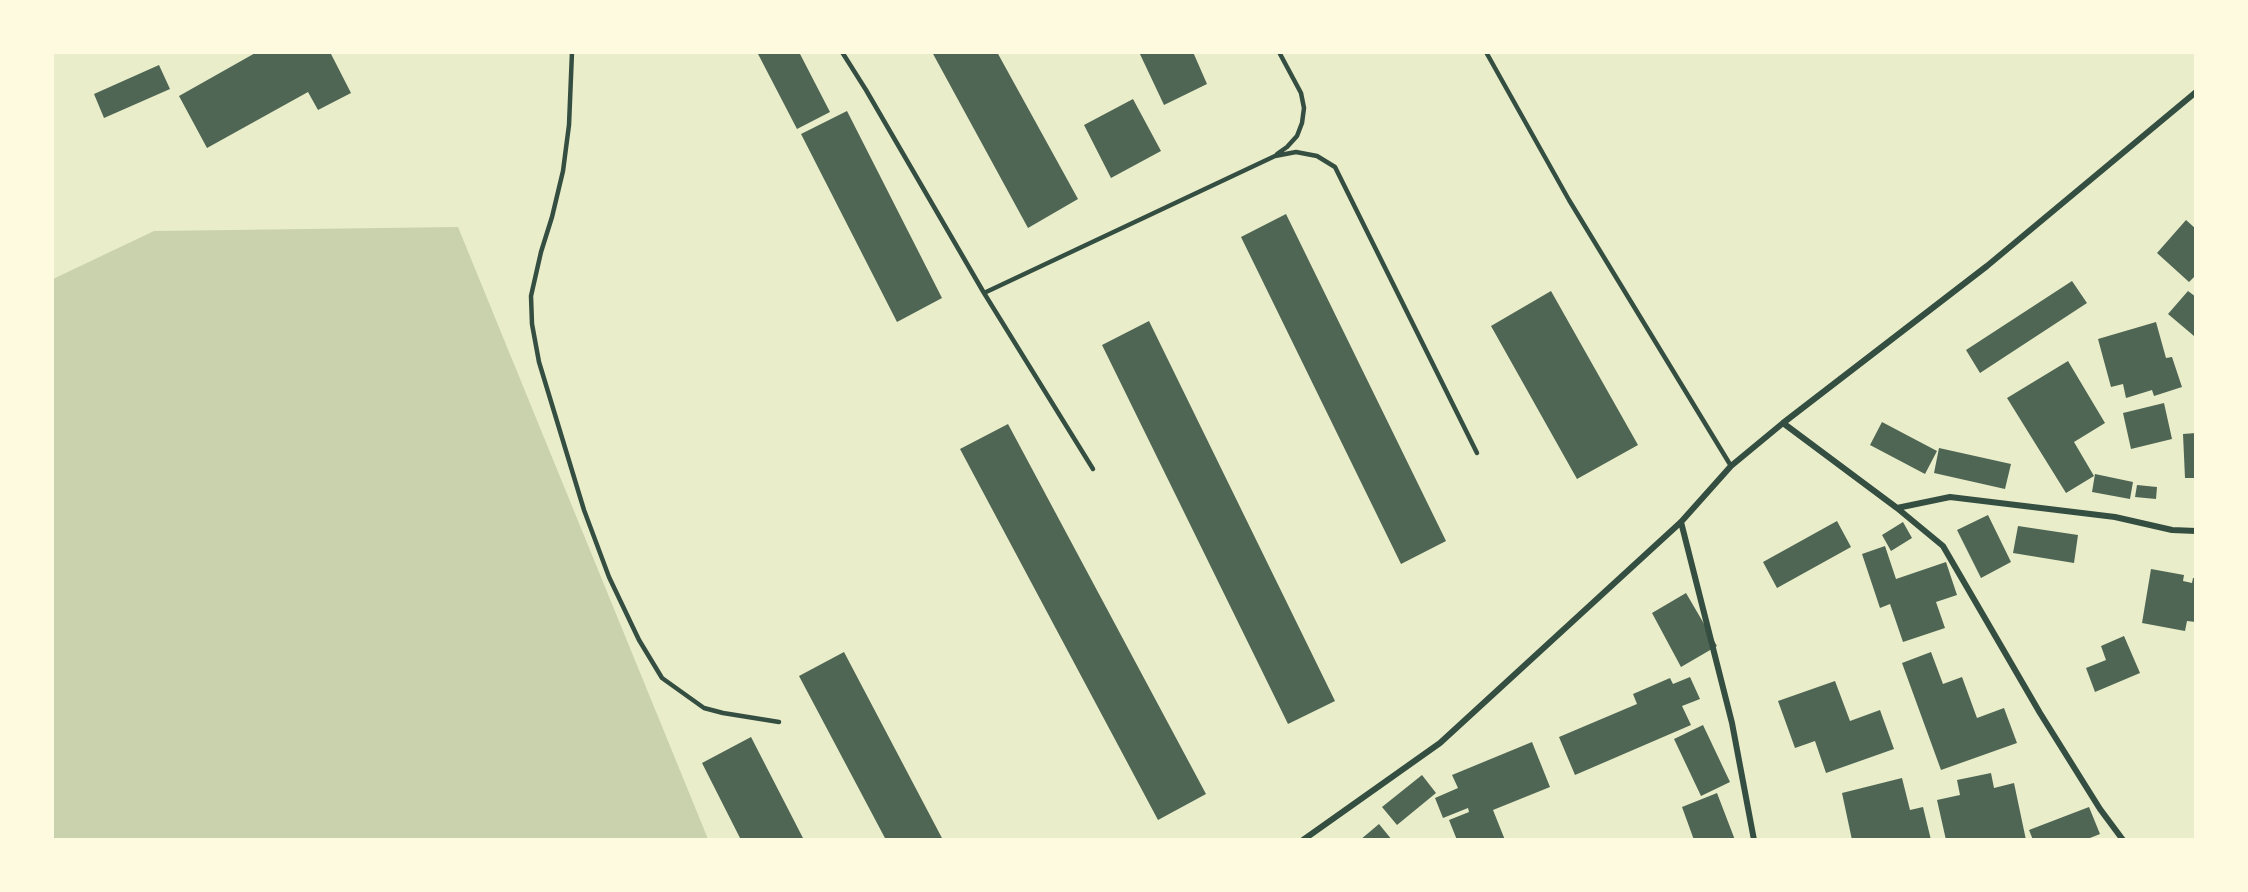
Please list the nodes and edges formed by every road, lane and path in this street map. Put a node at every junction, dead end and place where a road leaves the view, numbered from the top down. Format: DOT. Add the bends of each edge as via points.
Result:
graph roads {
  1 [pos="572,52"];
  2 [pos="842,52"];
  3 [pos="1279,52"];
  4 [pos="1486,52"];
  5 [pos="2196,92"];
  6 [pos="1275,156"];
  7 [pos="984,293"];
  8 [pos="1783,423"];
  9 [pos="1477,453"];
  10 [pos="1731,466"];
  11 [pos="1093,469"];
  12 [pos="1896,508"];
  13 [pos="1681,522"];
  14 [pos="2196,531"];
  15 [pos="779,722"];
  16 [pos="1303,840"];
  17 [pos="1754,840"];
  18 [pos="2123,840"];
  1 -- 15 [label="lane" via="563,171 531,296 539,362 584,510 609,578 662,678 704,708"];
  2 -- 7 [label="lane"];
  3 -- 6 [label="lane" via="1301,93 1304,108 1297,136"];
  4 -- 10 [label="lane" via="1569,200"];
  5 -- 8 [label="street" via="1987,266"];
  6 -- 7 [label="lane"];
  6 -- 9 [label="lane" via="1296,152 1317,156 1335,167"];
  7 -- 11 [label="lane"];
  8 -- 10 [label="street"];
  8 -- 12 [label="street"];
  10 -- 13 [label="street"];
  12 -- 14 [label="street" via="1950,496"];
  12 -- 18 [label="street" via="1943,546 2040,713"];
  13 -- 16 [label="street" via="1440,743"];
  13 -- 17 [label="street" via="1732,723"];
}
